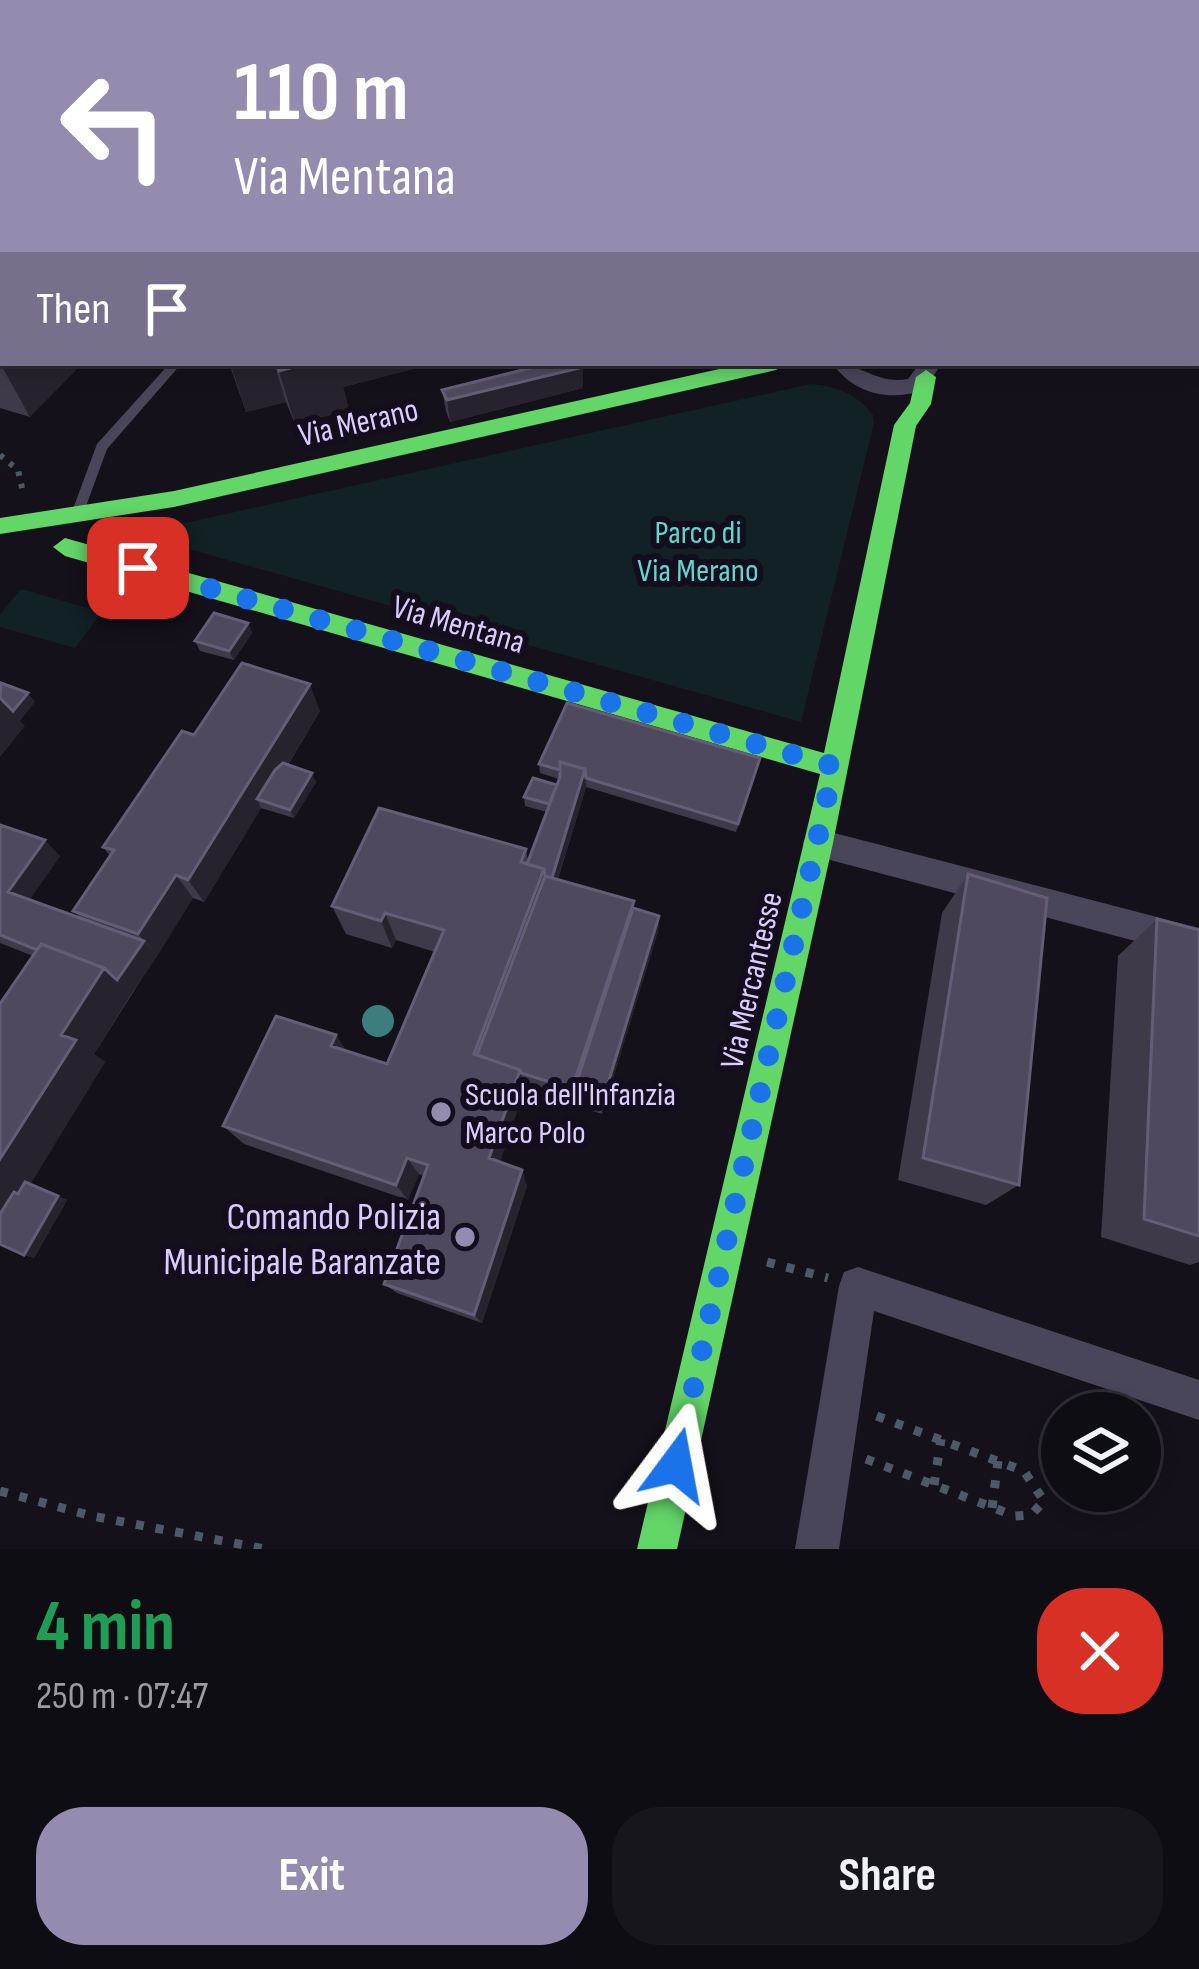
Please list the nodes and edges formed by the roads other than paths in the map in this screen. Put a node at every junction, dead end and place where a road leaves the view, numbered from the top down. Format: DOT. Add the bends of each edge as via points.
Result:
graph roads {
  1 [pos="173,366"];
  2 [pos="763,366"];
  3 [pos="780,366"];
  4 [pos="846,368"];
  5 [pos="928,370"];
  6 [pos="729,374"];
  7 [pos="874,386"];
  8 [pos="905,425"];
  9 [pos="76,517"];
  10 [pos="0,526"];
  11 [pos="65,547"];
  12 [pos="834,766"];
  13 [pos="819,843"];
  14 [pos="1199,943"];
  15 [pos="1199,1400"];
  16 [pos="656,1549"];
  17 [pos="817,1549"];
  1 -- 9 [label="lane" via="101,448"];
  2 -- 6 [label="street, Via Merano"];
  3 -- 6 [label="street"];
  4 -- 7 [label="street"];
  5 -- 7 [label="street" via="904,388"];
  5 -- 8 [label="street, Via Mercantesse"];
  6 -- 9 [label="street, Via Merano"];
  7 -- 8 [label="street" via="901,408"];
  8 -- 12 [label="street, Via Mercantesse"];
  9 -- 10 [label="street, Via Merano"];
  11 -- 12 [label="street, Via Mentana"];
  12 -- 13 [label="street, Via Mercantesse"];
  13 -- 14 [label="street"];
  13 -- 16 [label="street, Via Mercantesse"];
  15 -- 17 [label="street" via="858,1286"];
}
